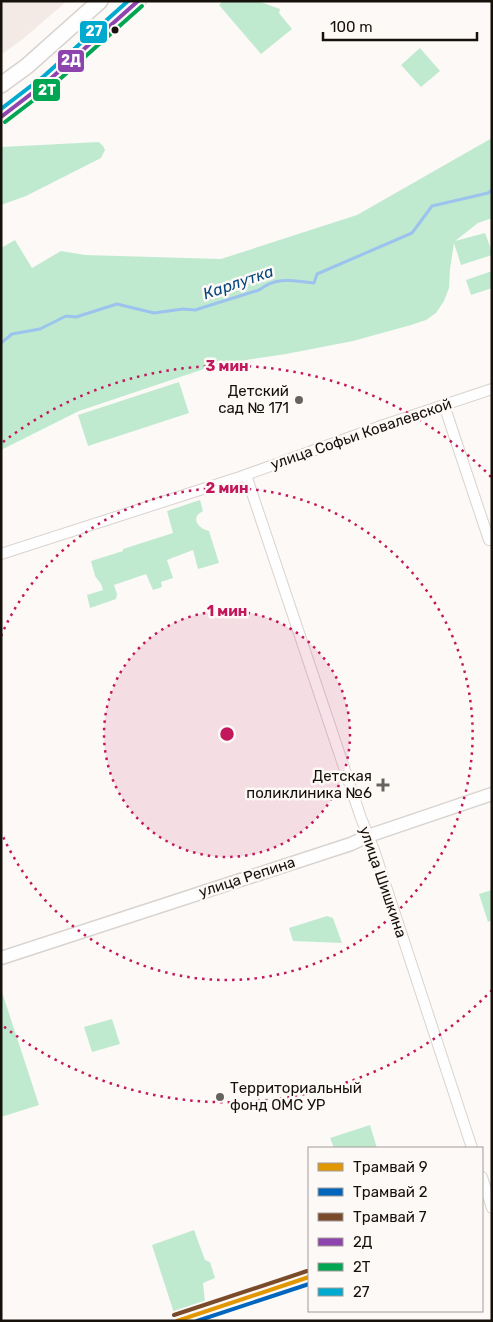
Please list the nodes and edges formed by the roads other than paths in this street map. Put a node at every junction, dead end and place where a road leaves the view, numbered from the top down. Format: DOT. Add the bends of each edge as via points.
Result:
graph roads {
  1 [pos="100,1"];
  2 [pos="138,1"];
  3 [pos="1,85"];
  4 [pos="1,117"];
  5 [pos="492,389"];
  6 [pos="444,405"];
  7 [pos="246,474"];
  8 [pos="488,540"];
  9 [pos="1,554"];
  10 [pos="492,794"];
  11 [pos="368,836"];
  12 [pos="1,958"];
  13 [pos="472,1147"];
  14 [pos="483,1180"];
  15 [pos="492,1208"];
  1 -- 3 [label="main road" via="28,66"];
  2 -- 4 [label="main road" via="48,81"];
  5 -- 6 [label="street, улица Софьи Ковалевской"];
  6 -- 7 [label="street, улица Софьи Ковалевской"];
  6 -- 8 [label="street"];
  7 -- 9 [label="street, улица Софьи Ковалевской"];
  7 -- 11 [label="street, улица Шишкина"];
  10 -- 11 [label="street, улица Репина"];
  11 -- 12 [label="street, улица Репина"];
  11 -- 13 [label="street, улица Шишкина"];
  14 -- 15 [label="street"];
}
